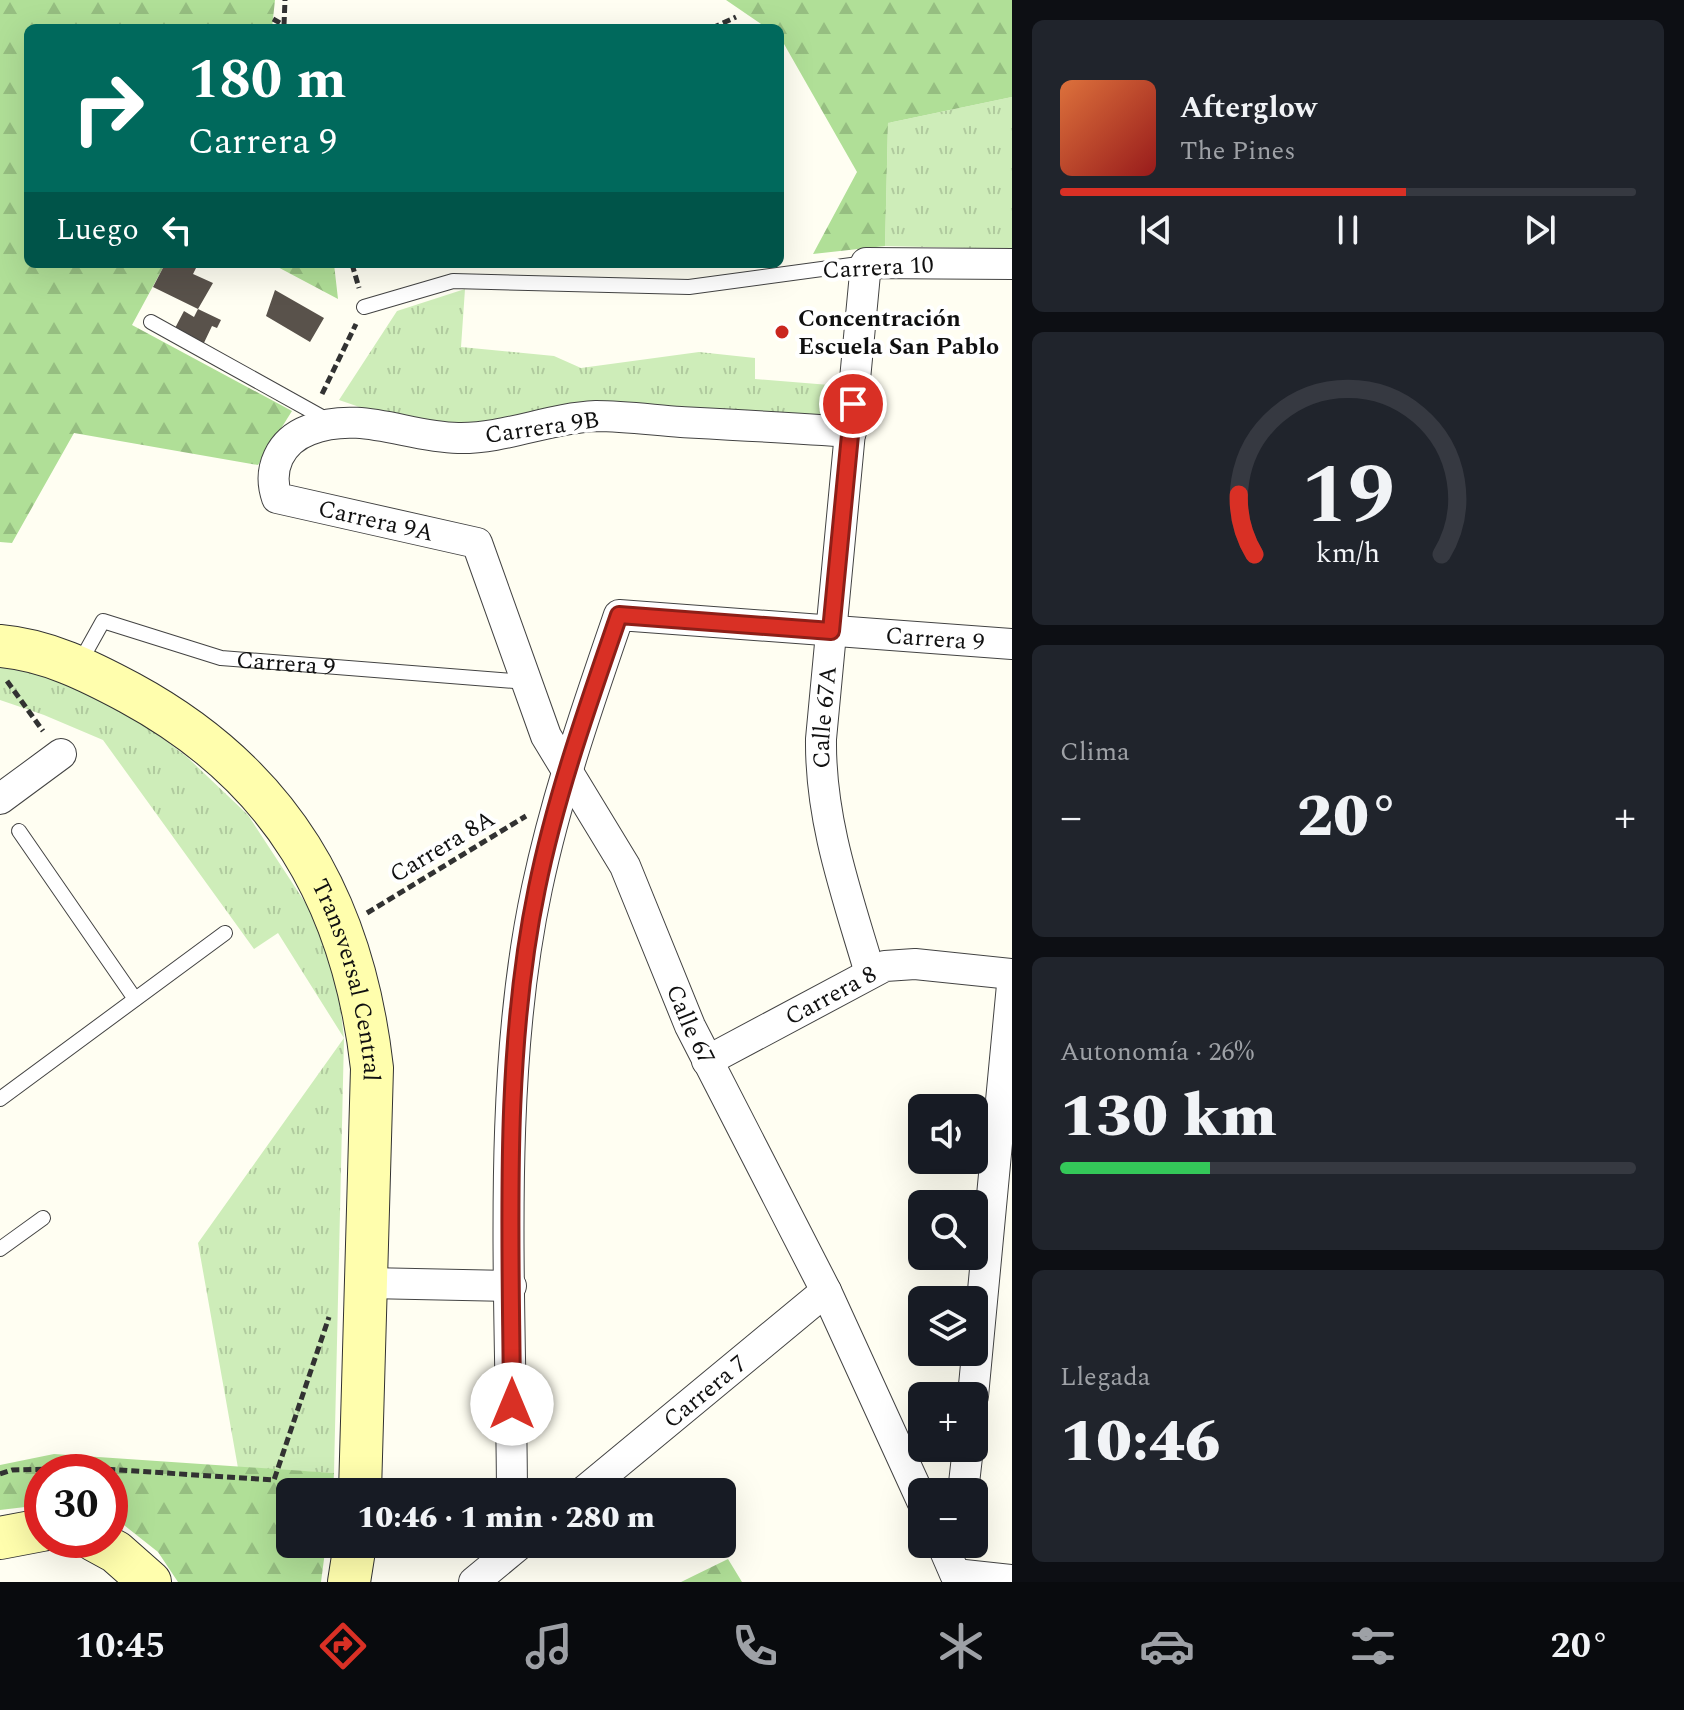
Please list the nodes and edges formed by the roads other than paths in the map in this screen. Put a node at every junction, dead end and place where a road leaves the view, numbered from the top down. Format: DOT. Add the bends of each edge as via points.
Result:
graph roads {
  1 [pos="866,263"];
  2 [pos="1012,264"];
  3 [pos="364,307"];
  4 [pos="151,322"];
  5 [pos="322,418"];
  6 [pos="851,432"];
  7 [pos="277,498"];
  8 [pos="477,543"];
  9 [pos="831,631"];
  10 [pos="1012,644"];
  11 [pos="0,646"];
  12 [pos="78,666"];
  13 [pos="527,682"];
  14 [pos="61,754"];
  15 [pos="563,782"];
  16 [pos="0,799"];
  17 [pos="19,831"];
  18 [pos="225,933"];
  19 [pos="870,973"];
  20 [pos="1012,974"];
  21 [pos="1012,985"];
  22 [pos="135,999"];
  23 [pos="707,1061"];
  24 [pos="1,1095"];
  25 [pos="43,1218"];
  26 [pos="0,1249"];
  27 [pos="368,1283"];
  28 [pos="511,1286"];
  29 [pos="826,1291"];
  30 [pos="974,1382"];
  31 [pos="361,1478"];
  32 [pos="512,1478"];
  33 [pos="600,1478"];
  34 [pos="911,1478"];
  35 [pos="24,1533"];
  36 [pos="0,1538"];
  37 [pos="123,1558"];
  38 [pos="353,1558"];
  39 [pos="501,1558"];
  40 [pos="947,1558"];
  41 [pos="957,1558"];
  42 [pos="955,1578"];
  43 [pos="1012,1580"];
  44 [pos="150,1582"];
  45 [pos="349,1582"];
  46 [pos="474,1582"];
  1 -- 2 [label="street, Carrera 10"];
  1 -- 3 [label="lane, Carrera 10" via="689,287 453,281"];
  1 -- 6 [label="street, Calle 67A"];
  4 -- 5 [label="lane, Carrera 9B"];
  5 -- 6 [label="street, Carrera 9B" via="459,438 595,416"];
  5 -- 7 [label="street, Carrera 9B" via="289,442 276,459"];
  6 -- 9 [label="street, Calle 67A"];
  7 -- 8 [label="street, Carrera 9A"];
  8 -- 13 [label="street, Calle 67"];
  9 -- 10 [label="street, Carrera 9"];
  9 -- 15 [label="street, Carrera 9" via="619,615"];
  9 -- 19 [label="street, Calle 67A" via="820,778 836,859"];
  11 -- 12 [label="main road, Transversal Central"];
  12 -- 13 [label="lane, Carrera 9" via="103,621 221,658"];
  12 -- 27 [label="main road, Transversal Central" via="182,723 247,778 300,848 342,928 364,1005 372,1068"];
  13 -- 15 [label="street, Calle 67"];
  14 -- 16 [label="street"];
  15 -- 23 [label="street, Calle 67" via="625,866"];
  15 -- 28 [label="street" via="537,889 517,1031"];
  17 -- 22 [label="lane"];
  18 -- 22 [label="lane"];
  19 -- 20 [label="street, Carrera 8" via="915,964"];
  19 -- 23 [label="street, Carrera 8"];
  21 -- 30 [label="street"];
  22 -- 24 [label="lane"];
  23 -- 29 [label="street, Calle 67"];
  25 -- 26 [label="lane"];
  27 -- 28 [label="street"];
  27 -- 31 [label="main road, Transversal Central"];
  28 -- 32 [label="street"];
  29 -- 33 [label="street, Carrera 7"];
  29 -- 34 [label="street, Calle 67"];
  35 -- 36 [label="main road"];
  37 -- 44 [label="main road"];
  38 -- 45 [label="main road"];
  39 -- 46 [label="street"];
  40 -- 42 [label="street"];
  41 -- 42 [label="street"];
  42 -- 43 [label="street"];
}
